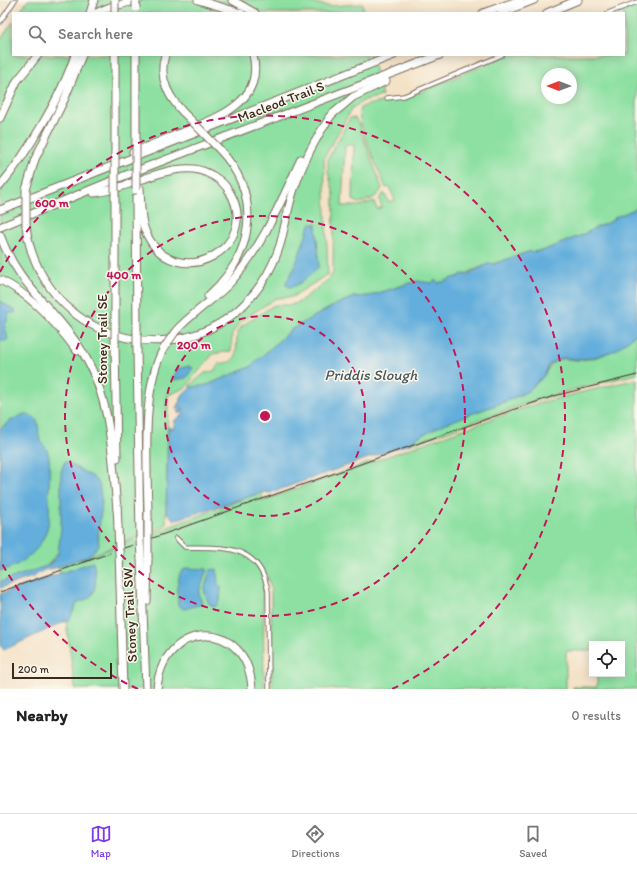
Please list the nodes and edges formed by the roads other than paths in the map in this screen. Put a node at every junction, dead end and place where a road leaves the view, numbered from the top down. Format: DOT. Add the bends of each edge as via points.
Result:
graph roads {
  1 [pos="15,0"];
  2 [pos="115,0"];
  3 [pos="139,0"];
  4 [pos="198,0"];
  5 [pos="232,0"];
  6 [pos="520,0"];
  7 [pos="534,0"];
  8 [pos="578,0"];
  9 [pos="637,2"];
  10 [pos="94,7"];
  11 [pos="115,12"];
  12 [pos="238,12"];
  13 [pos="253,12"];
  14 [pos="486,12"];
  15 [pos="504,12"];
  16 [pos="549,12"];
  17 [pos="611,12"];
  18 [pos="0,22"];
  19 [pos="37,56"];
  20 [pos="76,56"];
  21 [pos="82,56"];
  22 [pos="115,56"];
  23 [pos="136,56"];
  24 [pos="165,56"];
  25 [pos="253,56"];
  26 [pos="391,56"];
  27 [pos="438,56"];
  28 [pos="500,56"];
  29 [pos="423,62"];
  30 [pos="387,98"];
  31 [pos="332,114"];
  32 [pos="0,118"];
  33 [pos="96,172"];
  34 [pos="0,186"];
  35 [pos="138,189"];
  36 [pos="88,192"];
  37 [pos="0,210"];
  38 [pos="0,227"];
  39 [pos="0,235"];
  40 [pos="0,280"];
  41 [pos="177,330"];
  42 [pos="98,383"];
  43 [pos="117,510"];
  44 [pos="176,538"];
  45 [pos="119,551"];
  46 [pos="144,558"];
  47 [pos="123,689"];
  48 [pos="146,689"];
  49 [pos="158,689"];
  50 [pos="252,689"];
  51 [pos="269,689"];
  1 -- 18 [label="street"];
  2 -- 11 [label="highway, bridge"];
  3 -- 10 [label="highway" via="110,7"];
  4 -- 12 [label="highway"];
  5 -- 13 [label="highway"];
  6 -- 14 [label="highway"];
  7 -- 15 [label="highway"];
  8 -- 16 [label="highway"];
  9 -- 17 [label="street"];
  19 -- 32 [label="highway" via="17,82"];
  20 -- 34 [label="highway" via="52,106"];
  21 -- 31 [label="highway, bridge" via="68,93 35,159 26,190 26,226 32,253 45,281 63,303 86,321 113,334 143,340 171,340 202,332 220,324 250,299 265,278 277,253 293,191 306,158"];
  22 -- 43 [label="highway, Stoney Trail SE, bridge"];
  23 -- 35 [label="highway, bridge"];
  24 -- 41 [label="highway, bridge" via="162,73 165,86 178,108 220,150 235,169 244,188 248,212 246,240 235,265 228,276 189,313"];
  25 -- 33 [label="highway" via="254,78 244,98 234,109 124,156"];
  26 -- 33 [label="highway, Macleod Trail S"];
  27 -- 29 [label="highway, Macleod Trail S"];
  28 -- 30 [label="street" via="404,96"];
  29 -- 31 [label="highway" via="360,93"];
  29 -- 36 [label="highway, Macleod Trail S" via="131,173"];
  31 -- 41 [label="highway" via="310,142 273,217 239,272"];
  33 -- 37 [label="highway"];
  35 -- 36 [label="highway" via="147,235 155,247 168,258 185,263 208,260 223,250 235,231 237,214 233,197 222,183 205,172 170,171 96,193"];
  35 -- 46 [label="highway, Stoney Trail SW, bridge" via="139,519"];
  36 -- 38 [label="highway"];
  39 -- 42 [label="highway" via="19,274 74,339 86,356"];
  40 -- 42 [label="highway" via="21,292 44,313 75,348"];
  41 -- 46 [label="highway, bridge" via="164,348 154,373 149,406 148,518"];
  42 -- 43 [label="highway" via="109,422"];
  43 -- 45 [label="highway, Stoney Trail SE, bridge"];
  44 -- 51 [label="street" via="185,547 224,547 234,550 249,558 259,568 268,591"];
  45 -- 47 [label="highway, Stoney Trail SW"];
  46 -- 48 [label="highway, Stoney Trail SW"];
  49 -- 50 [label="highway" via="161,672 170,653 184,641 201,636 224,640 242,653 251,671"];
}
